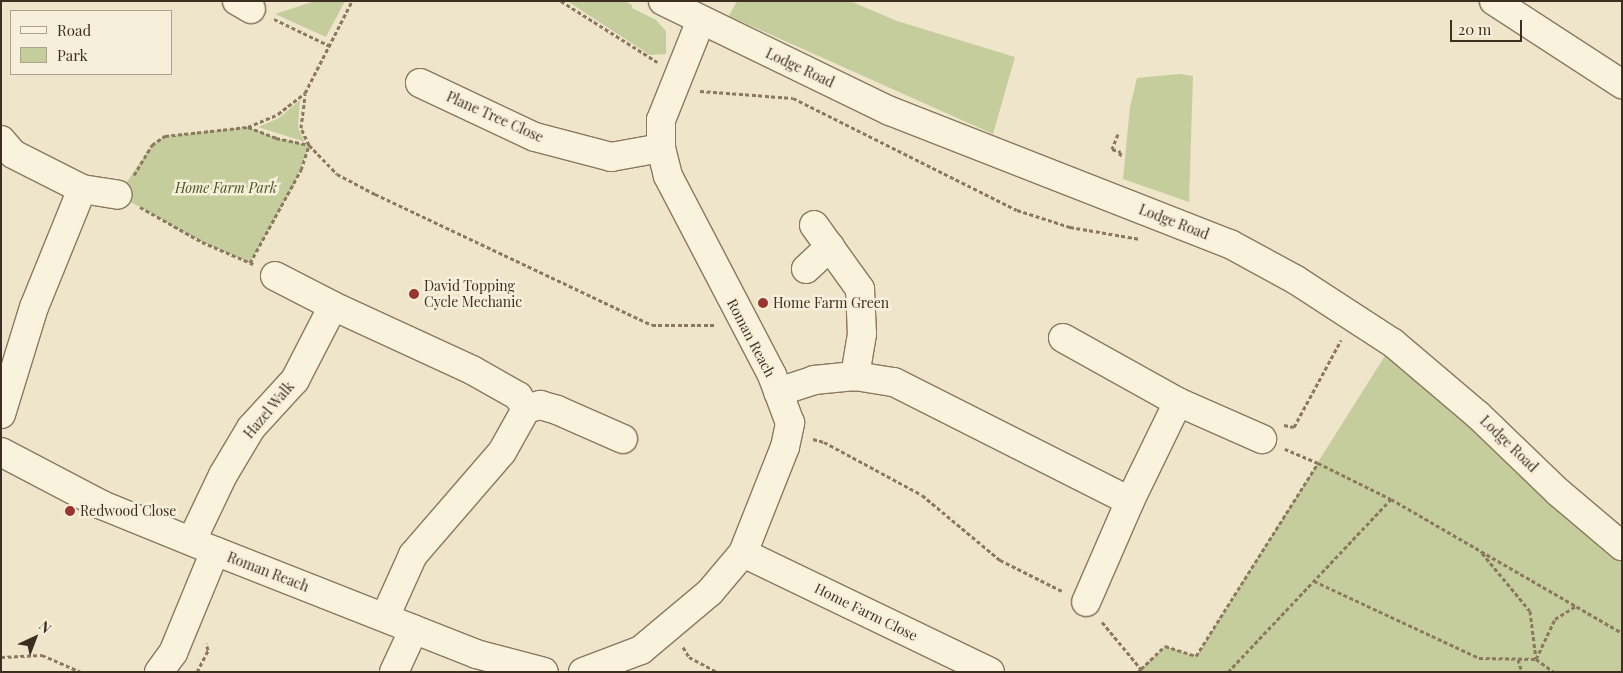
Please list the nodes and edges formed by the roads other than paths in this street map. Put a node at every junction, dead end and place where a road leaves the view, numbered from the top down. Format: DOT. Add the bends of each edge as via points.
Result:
graph roads {
  1 [pos="663,1"];
  2 [pos="1494,1"];
  3 [pos="701,20"];
  4 [pos="420,83"];
  5 [pos="1622,84"];
  6 [pos="1,140"];
  7 [pos="661,148"];
  8 [pos="82,189"];
  9 [pos="118,195"];
  10 [pos="814,225"];
  11 [pos="830,247"];
  12 [pos="806,269"];
  13 [pos="275,276"];
  14 [pos="333,306"];
  15 [pos="1063,338"];
  16 [pos="855,376"];
  17 [pos="778,392"];
  18 [pos="1178,402"];
  19 [pos="526,409"];
  20 [pos="1,414"];
  21 [pos="623,439"];
  22 [pos="1262,439"];
  23 [pos="1,452"];
  24 [pos="1130,500"];
  25 [pos="203,546"];
  26 [pos="1622,546"];
  27 [pos="743,553"];
  28 [pos="1086,602"];
  29 [pos="385,617"];
  30 [pos="414,629"];
  31 [pos="159,672"];
  32 [pos="394,672"];
  33 [pos="544,672"];
  34 [pos="583,672"];
  35 [pos="990,672"];
  1 -- 3 [label="street, Lodge Road"];
  2 -- 5 [label="street"];
  3 -- 7 [label="street, Roman Reach" via="661,120"];
  3 -- 26 [label="street, Lodge Road" via="899,114 1230,244 1393,343"];
  4 -- 7 [label="street, Plane Tree Close" via="535,137 611,157"];
  6 -- 8 [label="street" via="13,154"];
  7 -- 17 [label="street, Roman Reach" via="668,176"];
  8 -- 9 [label="street"];
  8 -- 20 [label="street" via="34,307"];
  10 -- 11 [label="street"];
  11 -- 12 [label="street"];
  11 -- 16 [label="street" via="860,290 862,334"];
  13 -- 14 [label="street"];
  14 -- 19 [label="street" via="472,370 518,396"];
  14 -- 25 [label="street, Hazel Walk" via="295,380 251,428 223,475"];
  15 -- 18 [label="street"];
  16 -- 17 [label="street" via="814,380"];
  16 -- 24 [label="street" via="894,382"];
  17 -- 27 [label="street, Roman Reach" via="790,424 788,434"];
  18 -- 22 [label="street"];
  18 -- 24 [label="street"];
  19 -- 21 [label="street" via="540,405 557,410"];
  19 -- 29 [label="street" via="502,452 413,555"];
  23 -- 25 [label="street, Roman Reach" via="102,505"];
  24 -- 28 [label="street"];
  25 -- 29 [label="street, Roman Reach"];
  25 -- 31 [label="street, Hazel Walk" via="173,653"];
  27 -- 34 [label="street, Roman Reach" via="683,618 641,650"];
  27 -- 35 [label="street, Home Farm Close"];
  29 -- 30 [label="street, Roman Reach"];
  30 -- 32 [label="street"];
  30 -- 33 [label="street, Roman Reach" via="476,654"];
}
